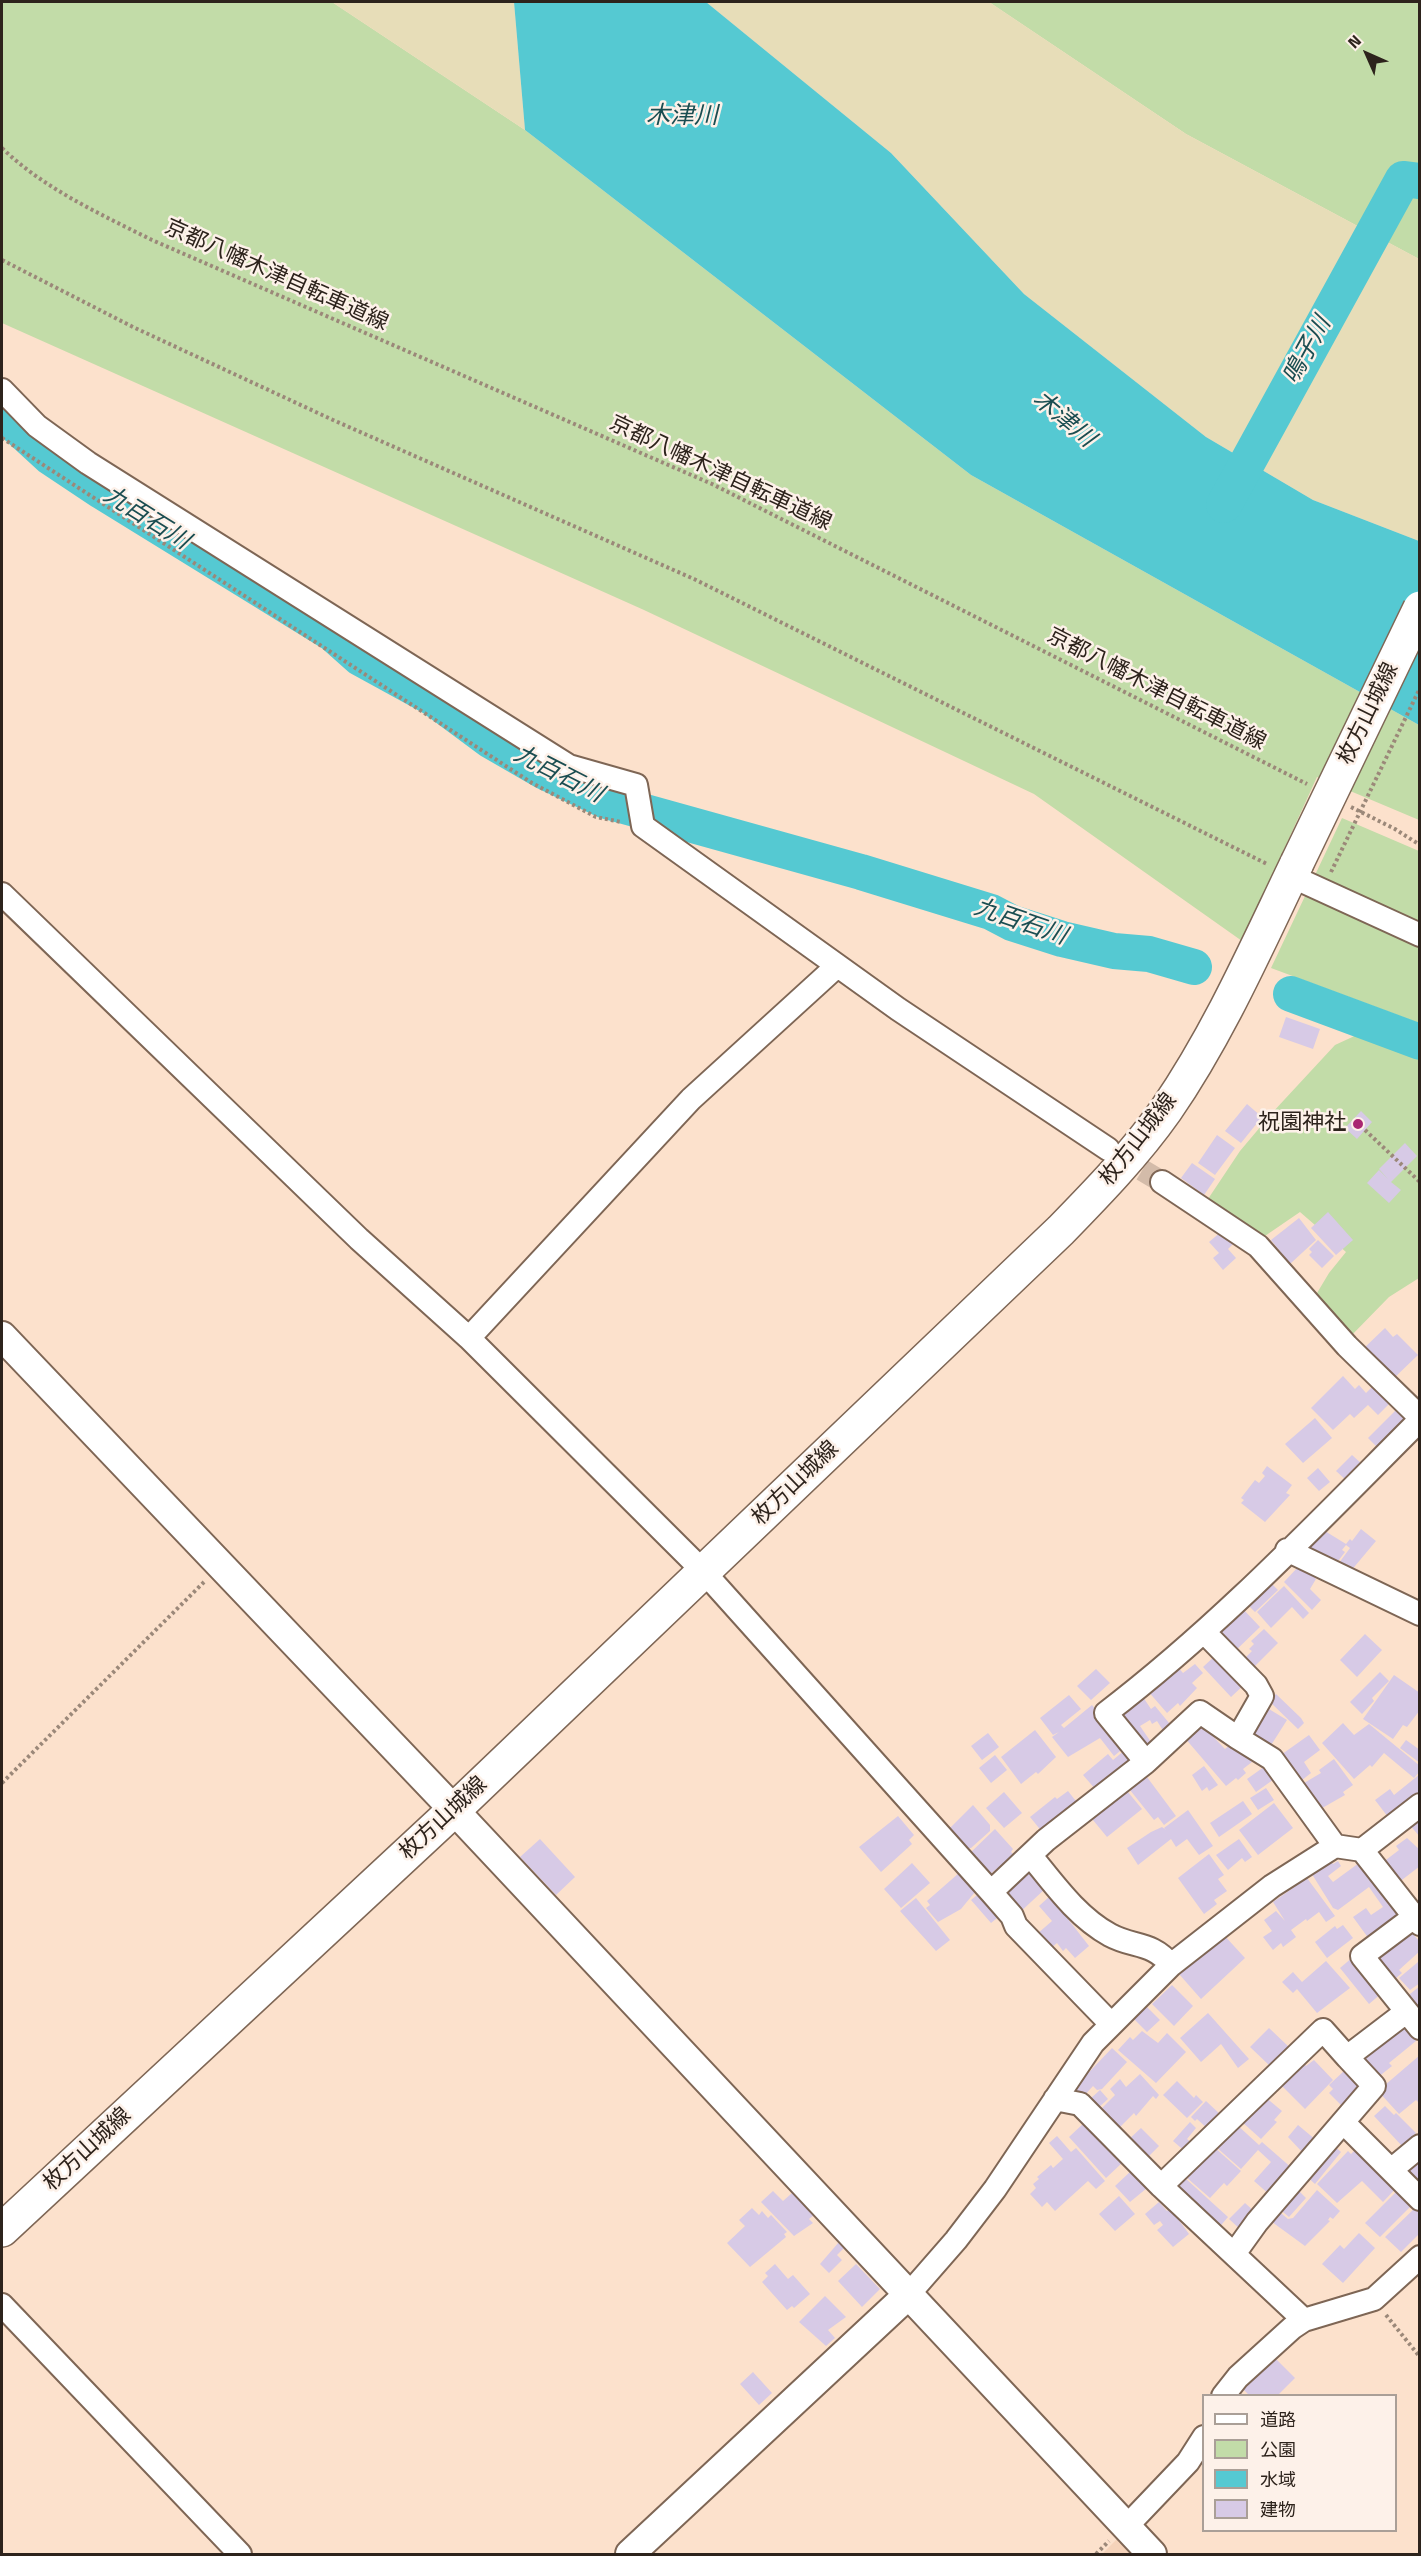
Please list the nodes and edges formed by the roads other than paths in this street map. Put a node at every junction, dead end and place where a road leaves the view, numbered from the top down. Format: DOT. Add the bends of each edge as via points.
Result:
graph roads {
  1 [pos="2,390"];
  2 [pos="1419,608"];
  3 [pos="1294,869"];
  4 [pos="2,894"];
  5 [pos="1419,935"];
  6 [pos="837,966"];
  7 [pos="1108,1149"];
  8 [pos="1162,1182"];
  9 [pos="2,1336"];
  10 [pos="469,1338"];
  11 [pos="1419,1418"];
  12 [pos="1287,1550"];
  13 [pos="704,1572"];
  14 [pos="1419,1614"];
  15 [pos="1204,1632"];
  16 [pos="1238,1738"];
  17 [pos="1146,1762"];
  18 [pos="1419,1805"];
  19 [pos="454,1810"];
  20 [pos="1335,1846"];
  21 [pos="1362,1850"];
  22 [pos="1031,1856"];
  23 [pos="991,1892"];
  24 [pos="1417,1920"];
  25 [pos="1171,1965"];
  26 [pos="1413,2020"];
  27 [pos="1111,2024"];
  28 [pos="1347,2057"];
  29 [pos="1055,2099"];
  30 [pos="1343,2122"];
  31 [pos="1419,2146"];
  32 [pos="1391,2170"];
  33 [pos="1161,2186"];
  34 [pos="1419,2199"];
  35 [pos="2,2230"];
  36 [pos="1234,2254"];
  37 [pos="1419,2257"];
  38 [pos="908,2295"];
  39 [pos="2,2305"];
  40 [pos="1304,2320"];
  41 [pos="1225,2394"];
  42 [pos="1202,2439"];
  43 [pos="1126,2527"];
  44 [pos="240,2554"];
  45 [pos="630,2554"];
  46 [pos="1152,2554"];
  1 -- 6 [label="street" via="37,426 88,463 569,766 636,785 643,826"];
  2 -- 3 [label="main road, 枚方山城線, bridge"];
  3 -- 5 [label="street"];
  3 -- 13 [label="main road, 枚方山城線" via="1207,1045 1121,1169"];
  4 -- 10 [label="street" via="359,1239"];
  6 -- 7 [label="street"];
  6 -- 10 [label="street" via="691,1099"];
  8 -- 11 [label="street" via="1258,1246 1347,1346"];
  9 -- 19 [label="street"];
  10 -- 13 [label="street"];
  11 -- 12 [label="street"];
  12 -- 14 [label="street"];
  12 -- 15 [label="street"];
  13 -- 19 [label="main road, 枚方山城線"];
  13 -- 23 [label="street"];
  15 -- 16 [label="street" via="1262,1696"];
  15 -- 17 [label="street" via="1164,1669 1106,1713"];
  16 -- 17 [label="street" via="1200,1712"];
  16 -- 20 [label="street" via="1272,1759"];
  17 -- 22 [label="street"];
  18 -- 21 [label="street"];
  19 -- 35 [label="main road, 枚方山城線"];
  19 -- 38 [label="street"];
  20 -- 21 [label="street"];
  20 -- 25 [label="street" via="1272,1886"];
  21 -- 24 [label="street"];
  22 -- 23 [label="street"];
  22 -- 25 [label="street" via="1085,1917 1111,1936 1160,1952"];
  23 -- 27 [label="street" via="1016,1926"];
  24 -- 26 [label="street" via="1362,1956"];
  25 -- 27 [label="street"];
  26 -- 28 [label="street"];
  27 -- 29 [label="street" via="1093,2043"];
  28 -- 30 [label="street" via="1374,2086"];
  28 -- 33 [label="street" via="1323,2030"];
  29 -- 33 [label="street" via="1080,2104"];
  29 -- 38 [label="street" via="995,2189"];
  30 -- 32 [label="street"];
  30 -- 36 [label="street"];
  31 -- 32 [label="street"];
  32 -- 34 [label="street"];
  33 -- 36 [label="street"];
  36 -- 40 [label="street"];
  37 -- 40 [label="street" via="1374,2299"];
  38 -- 43 [label="street"];
  38 -- 45 [label="street"];
  39 -- 44 [label="street"];
  40 -- 41 [label="street" via="1238,2377"];
  42 -- 43 [label="street" via="1188,2462"];
  43 -- 46 [label="street"];
}
